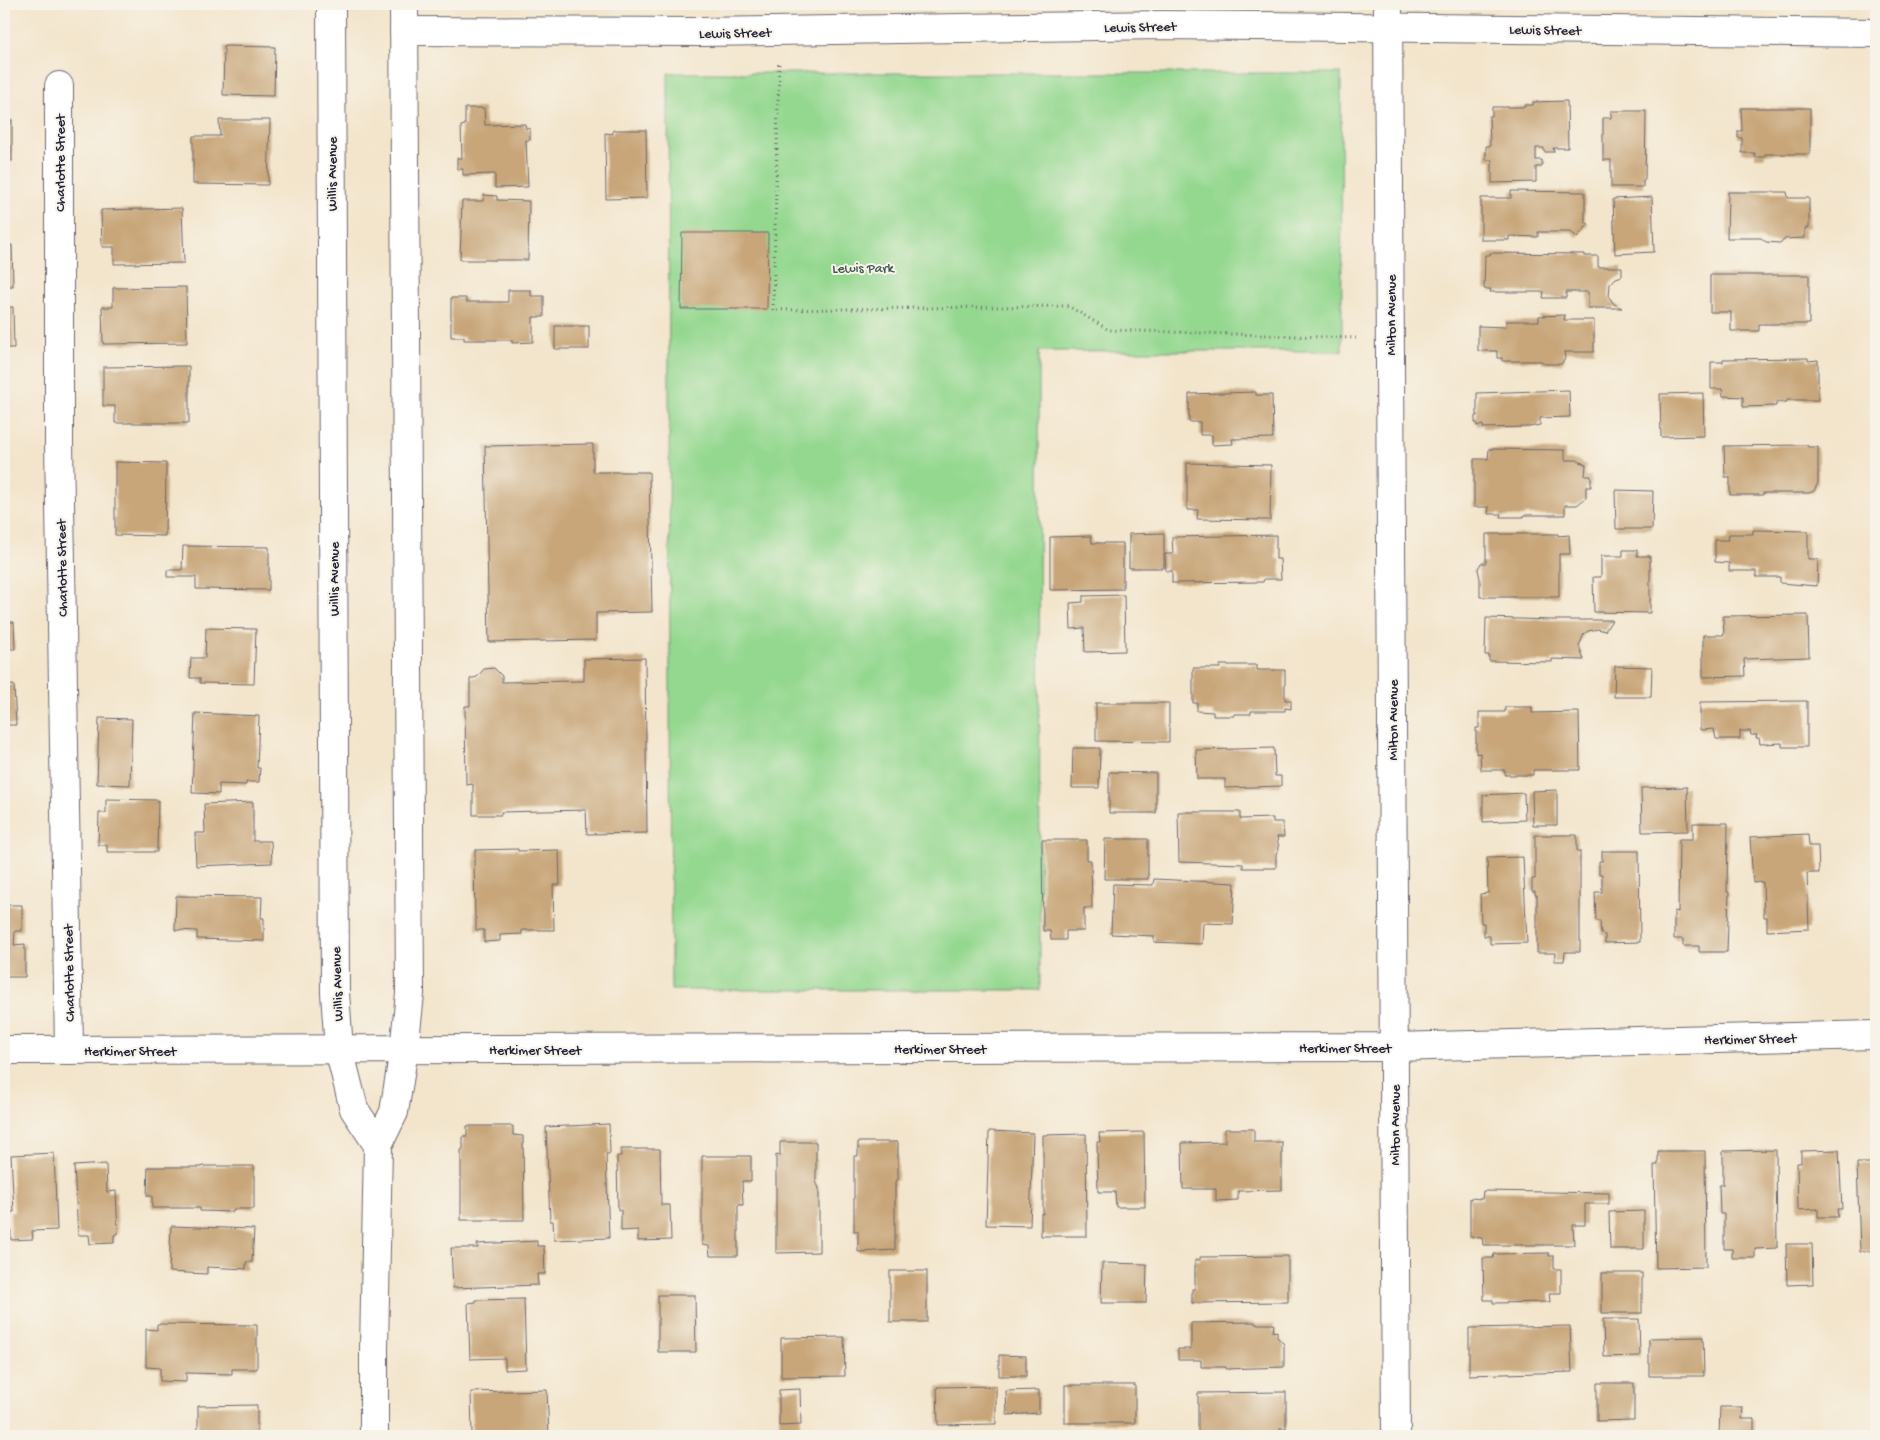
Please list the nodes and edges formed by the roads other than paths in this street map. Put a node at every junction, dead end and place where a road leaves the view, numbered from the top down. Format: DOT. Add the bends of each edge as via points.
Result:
graph roads {
  1 [pos="331,4"];
  2 [pos="404,4"];
  3 [pos="1388,15"];
  4 [pos="404,31"];
  5 [pos="1876,33"];
  6 [pos="59,86"];
  7 [pos="1876,1035"];
  8 [pos="1393,1047"];
  9 [pos="339,1049"];
  10 [pos="4,1050"];
  11 [pos="70,1050"];
  12 [pos="404,1050"];
  13 [pos="378,1145"];
  14 [pos="374,1436"];
  15 [pos="1396,1436"];
  1 -- 9 [label="street, Willis Avenue" via="335,993"];
  2 -- 4 [label="street"];
  3 -- 4 [label="street, Lewis Street" via="1164,25 701,32"];
  3 -- 5 [label="street, Lewis Street"];
  3 -- 8 [label="street, Milton Avenue"];
  4 -- 12 [label="street" via="410,994"];
  6 -- 11 [label="street, Charlotte Street" via="59,443"];
  7 -- 8 [label="street, Herkimer Street"];
  8 -- 12 [label="street, Herkimer Street"];
  8 -- 15 [label="street, Milton Avenue"];
  9 -- 11 [label="street, Herkimer Street"];
  9 -- 12 [label="street, Herkimer Street"];
  9 -- 13 [label="street, Willis Avenue" via="354,1109"];
  10 -- 11 [label="street, Herkimer Street"];
  12 -- 13 [label="street" via="394,1112"];
  13 -- 14 [label="street"];
}
